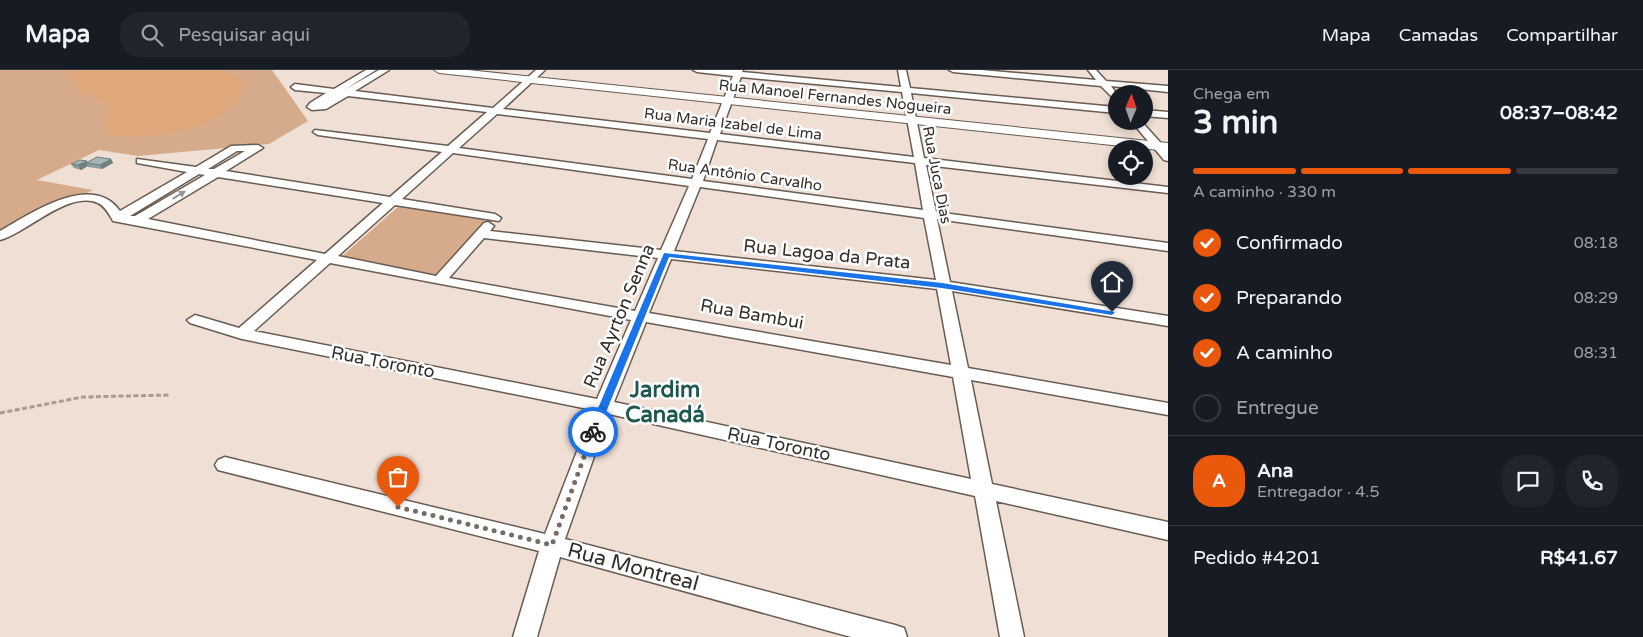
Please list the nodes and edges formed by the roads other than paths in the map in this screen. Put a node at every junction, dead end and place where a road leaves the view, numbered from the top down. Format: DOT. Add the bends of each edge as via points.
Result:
graph roads {
  1 [pos="372,70"];
  2 [pos="384,70"];
  3 [pos="440,70"];
  4 [pos="541,70"];
  5 [pos="697,70"];
  6 [pos="902,70"];
  7 [pos="953,70"];
  8 [pos="1092,70"];
  9 [pos="738,72"];
  10 [pos="530,80"];
  11 [pos="1103,83"];
  12 [pos="295,87"];
  13 [pos="1108,89"];
  14 [pos="1168,89"];
  15 [pos="906,90"];
  16 [pos="335,92"];
  17 [pos="346,93"];
  18 [pos="727,100"];
  19 [pos="1108,109"];
  20 [pos="495,111"];
  21 [pos="1153,114"];
  22 [pos="1168,115"];
  23 [pos="911,120"];
  24 [pos="1145,130"];
  25 [pos="318,132"];
  26 [pos="714,136"];
  27 [pos="1163,147"];
  28 [pos="451,150"];
  29 [pos="1168,158"];
  30 [pos="919,160"];
  31 [pos="141,161"];
  32 [pos="198,170"];
  33 [pos="215,173"];
  34 [pos="696,183"];
  35 [pos="1168,190"];
  36 [pos="393,202"];
  37 [pos="929,214"];
  38 [pos="117,218"];
  39 [pos="137,220"];
  40 [pos="481,234"];
  41 [pos="0,236"];
  42 [pos="1168,246"];
  43 [pos="666,255"];
  44 [pos="329,259"];
  45 [pos="439,281"];
  46 [pos="942,285"];
  47 [pos="641,315"];
  48 [pos="195,320"];
  49 [pos="1168,321"];
  50 [pos="242,334"];
  51 [pos="959,372"];
  52 [pos="603,406"];
  53 [pos="1168,409"];
  54 [pos="225,465"];
  55 [pos="982,488"];
  56 [pos="1168,531"];
  57 [pos="552,545"];
  58 [pos="525,637"];
  59 [pos="895,637"];
  60 [pos="1012,637"];
  1 -- 16 [label="street"];
  2 -- 17 [label="street"];
  3 -- 10 [label="street, Rua Manoel Fernandes Nogueira"];
  4 -- 10 [label="street"];
  5 -- 9 [label="street"];
  6 -- 15 [label="street, Rua Juca Dias"];
  7 -- 11 [label="street"];
  8 -- 11 [label="street"];
  9 -- 15 [label="street"];
  9 -- 18 [label="street, Rua Ayrton Senna"];
  10 -- 18 [label="street, Rua Manoel Fernandes Nogueira"];
  10 -- 20 [label="street"];
  11 -- 13 [label="street"];
  11 -- 14 [label="street"];
  12 -- 16 [label="street, Rua Maria Izabel de Lima"];
  15 -- 19 [label="street"];
  15 -- 23 [label="street, Rua Juca Dias"];
  16 -- 17 [label="street, Rua Maria Izabel de Lima"];
  16 -- 17 [label="street" via="312,107 323,107"];
  17 -- 20 [label="street, Rua Maria Izabel de Lima"];
  18 -- 23 [label="street, Rua Manoel Fernandes Nogueira"];
  18 -- 26 [label="street, Rua Ayrton Senna"];
  20 -- 26 [label="street, Rua Maria Izabel de Lima"];
  20 -- 28 [label="street"];
  21 -- 22 [label="street"];
  23 -- 27 [label="street, Rua Manoel Fernandes Nogueira"];
  23 -- 30 [label="street, Rua Juca Dias"];
  24 -- 27 [label="street"];
  25 -- 28 [label="street, Rua Antônio Carvalho"];
  26 -- 30 [label="street, Rua Maria Izabel de Lima"];
  26 -- 34 [label="street, Rua Ayrton Senna"];
  27 -- 29 [label="street"];
  28 -- 34 [label="street, Rua Antônio Carvalho"];
  28 -- 36 [label="street"];
  30 -- 35 [label="street, Rua Maria Izabel de Lima"];
  30 -- 37 [label="street, Rua Juca Dias"];
  31 -- 32 [label="street"];
  32 -- 33 [label="street"];
  32 -- 33 [label="street" via="236,148 258,148"];
  32 -- 38 [label="street"];
  33 -- 36 [label="street"];
  39 -- 33 [label="street, one-way"];
  34 -- 37 [label="street, Rua Antônio Carvalho"];
  34 -- 43 [label="street, Rua Ayrton Senna"];
  36 -- 40 [label="street" via="495,218"];
  36 -- 44 [label="street"];
  37 -- 42 [label="street, Rua Antônio Carvalho"];
  37 -- 46 [label="street, Rua Juca Dias"];
  38 -- 39 [label="street, Rua Bambui"];
  38 -- 41 [label="street" via="104,201 73,200"];
  39 -- 44 [label="street, Rua Bambui"];
  40 -- 43 [label="street, Rua Lagoa da Prata"];
  40 -- 45 [label="street"];
  43 -- 46 [label="street, Rua Lagoa da Prata"];
  43 -- 47 [label="street, Rua Ayrton Senna"];
  44 -- 45 [label="street, Rua Bambui"];
  44 -- 50 [label="street"];
  45 -- 47 [label="street, Rua Bambui"];
  46 -- 49 [label="street, Rua Lagoa da Prata"];
  46 -- 51 [label="street"];
  47 -- 51 [label="street, Rua Bambui"];
  47 -- 52 [label="street, Rua Ayrton Senna"];
  48 -- 50 [label="street, Rua Toronto"];
  50 -- 52 [label="street, Rua Toronto"];
  51 -- 53 [label="street, Rua Bambui"];
  51 -- 55 [label="street"];
  52 -- 55 [label="street, Rua Toronto"];
  52 -- 57 [label="street, Rua Ayrton Senna"];
  54 -- 57 [label="street, Rua Montreal"];
  55 -- 56 [label="street, Rua Toronto"];
  55 -- 60 [label="street"];
  57 -- 58 [label="street, Rua Ayrton Senna"];
  57 -- 59 [label="street, Rua Montreal"];
}
